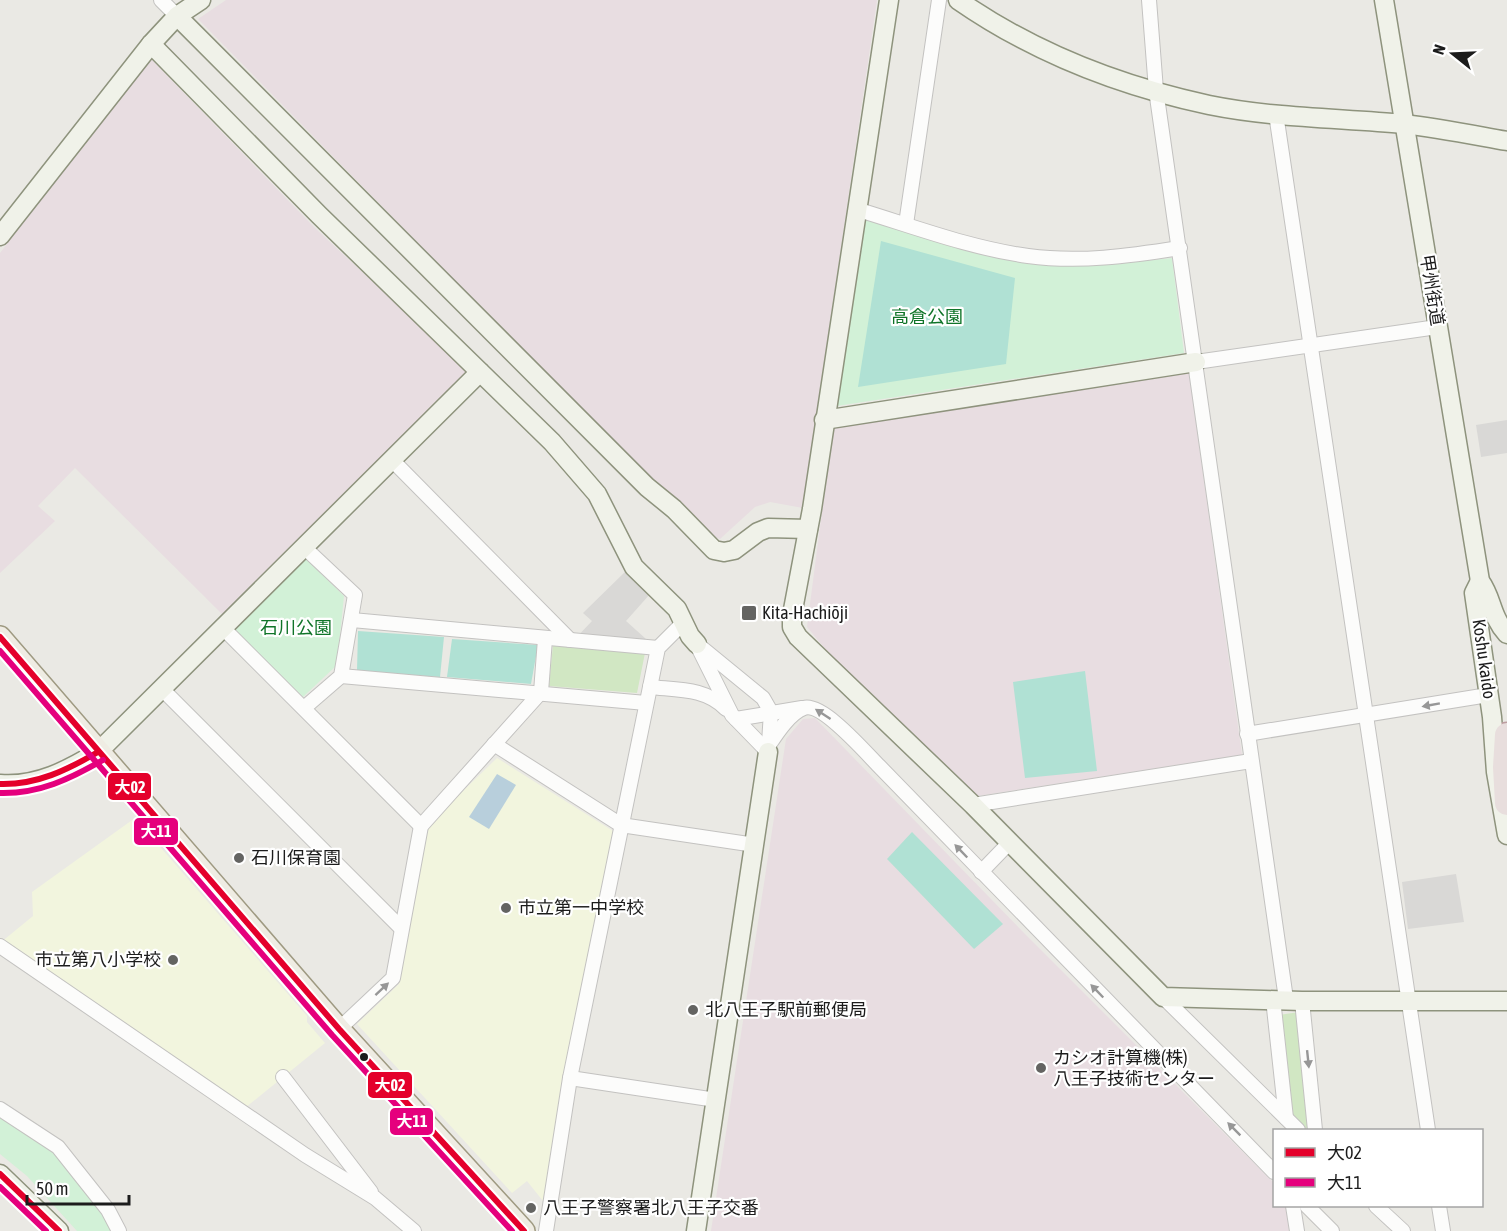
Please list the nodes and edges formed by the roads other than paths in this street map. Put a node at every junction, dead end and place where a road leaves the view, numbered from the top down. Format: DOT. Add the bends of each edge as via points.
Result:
graph roads {
  1 [pos="161,0"];
  2 [pos="201,0"];
  3 [pos="889,0"];
  4 [pos="939,0"];
  5 [pos="958,0"];
  6 [pos="1149,0"];
  7 [pos="1384,0"];
  8 [pos="177,16"];
  9 [pos="151,44"];
  10 [pos="1156,90"];
  11 [pos="1276,114"];
  12 [pos="1406,124"];
  13 [pos="1507,141"];
  14 [pos="859,210"];
  15 [pos="906,224"];
  16 [pos="4,226"];
  17 [pos="1180,248"];
  18 [pos="1437,327"];
  19 [pos="1312,344"];
  20 [pos="1196,362"];
  21 [pos="480,372"];
  22 [pos="824,420"];
  23 [pos="392,460"];
  24 [pos="808,529"];
  25 [pos="305,548"];
  26 [pos="1480,581"];
  27 [pos="352,620"];
  28 [pos="684,622"];
  29 [pos="225,630"];
  30 [pos="1507,634"];
  31 [pos="0,637"];
  32 [pos="545,639"];
  33 [pos="570,640"];
  34 [pos="697,644"];
  35 [pos="658,648"];
  36 [pos="341,676"];
  37 [pos="737,676"];
  38 [pos="717,683"];
  39 [pos="650,687"];
  40 [pos="163,690"];
  41 [pos="680,690"];
  42 [pos="541,692"];
  43 [pos="1488,696"];
  44 [pos="646,703"];
  45 [pos="304,708"];
  46 [pos="802,708"];
  47 [pos="771,712"];
  48 [pos="734,716"];
  49 [pos="1368,716"];
  50 [pos="1247,734"];
  51 [pos="1507,735"];
  52 [pos="494,744"];
  53 [pos="769,749"];
  54 [pos="98,752"];
  55 [pos="1251,761"];
  56 [pos="0,784"];
  57 [pos="1507,803"];
  58 [pos="973,805"];
  59 [pos="621,825"];
  60 [pos="421,826"];
  61 [pos="1507,835"];
  62 [pos="1010,842"];
  63 [pos="755,845"];
  64 [pos="981,872"];
  65 [pos="401,928"];
  66 [pos="0,946"];
  67 [pos="1162,997"];
  68 [pos="1287,1000"];
  69 [pos="1410,1001"];
  70 [pos="1507,1001"];
  71 [pos="339,1029"];
  72 [pos="283,1077"];
  73 [pos="570,1078"];
  74 [pos="716,1100"];
  75 [pos="0,1109"];
  76 [pos="1286,1118"];
  77 [pos="1296,1129"];
  78 [pos="1315,1129"];
  79 [pos="1428,1129"];
  80 [pos="1273,1170"];
  81 [pos="0,1174"];
  82 [pos="375,1198"];
  83 [pos="1293,1207"];
  84 [pos="1308,1207"];
  85 [pos="1377,1207"];
  86 [pos="1439,1207"];
  87 [pos="59,1231"];
  88 [pos="119,1231"];
  89 [pos="414,1231"];
  90 [pos="524,1231"];
  91 [pos="546,1231"];
  92 [pos="696,1231"];
  93 [pos="1297,1231"];
  94 [pos="1332,1231"];
  95 [pos="1403,1231"];
  96 [pos="1443,1231"];
  1 -- 8 [label="street"];
  2 -- 8 [label="street"];
  3 -- 14 [label="street"];
  4 -- 15 [label="street"];
  5 -- 10 [label="street" via="1067,62"];
  6 -- 10 [label="street"];
  7 -- 12 [label="street, 甲州街道"];
  8 -- 9 [label="street"];
  8 -- 24 [label="street" via="714,550 734,550 768,528"];
  9 -- 16 [label="street"];
  9 -- 21 [label="street"];
  10 -- 11 [label="street" via="1209,105"];
  10 -- 17 [label="street"];
  11 -- 12 [label="street"];
  11 -- 19 [label="street"];
  12 -- 13 [label="street"];
  12 -- 18 [label="street, 甲州街道"];
  14 -- 15 [label="street"];
  14 -- 22 [label="street"];
  15 -- 17 [label="street" via="969,245 1029,256 1106,259"];
  17 -- 20 [label="street"];
  18 -- 19 [label="street"];
  18 -- 26 [label="street, 甲州街道"];
  19 -- 20 [label="street"];
  19 -- 49 [label="street"];
  20 -- 22 [label="street"];
  20 -- 50 [label="street"];
  21 -- 23 [label="street"];
  21 -- 28 [label="street" via="552,442 597,494 634,567 677,609"];
  22 -- 24 [label="street"];
  23 -- 25 [label="street"];
  23 -- 33 [label="street"];
  24 -- 58 [label="street" via="792,627"];
  25 -- 27 [label="street" via="355,595"];
  25 -- 29 [label="street"];
  26 -- 30 [label="street, Koshu kaido" via="1487,590 1490,609"];
  26 -- 43 [label="street, Koshu kaido" via="1474,593"];
  27 -- 32 [label="street"];
  27 -- 36 [label="street"];
  28 -- 34 [label="street"];
  28 -- 35 [label="street"];
  29 -- 40 [label="street"];
  29 -- 45 [label="street"];
  31 -- 54 [label="main road"];
  32 -- 33 [label="street"];
  32 -- 42 [label="street"];
  33 -- 35 [label="street"];
  34 -- 37 [label="street"];
  34 -- 38 [label="street"];
  35 -- 39 [label="street"];
  36 -- 42 [label="street"];
  36 -- 45 [label="street"];
  37 -- 38 [label="street"];
  37 -- 47 [label="street" via="763,698"];
  38 -- 41 [label="street"];
  38 -- 48 [label="street"];
  39 -- 41 [label="street"];
  39 -- 44 [label="street"];
  40 -- 54 [label="street"];
  40 -- 65 [label="street"];
  41 -- 48 [label="street" via="711,696"];
  42 -- 44 [label="street"];
  42 -- 52 [label="street"];
  43 -- 49 [label="street, one-way"];
  43 -- 61 [label="street, Koshu kaido"];
  44 -- 59 [label="street"];
  45 -- 60 [label="street"];
  46 -- 47 [label="street"];
  46 -- 53 [label="street"];
  64 -- 46 [label="street, one-way" via="825,713"];
  47 -- 48 [label="street"];
  47 -- 53 [label="street"];
  48 -- 53 [label="street"];
  49 -- 50 [label="street"];
  49 -- 69 [label="street"];
  50 -- 55 [label="street"];
  51 -- 57 [label="highway"];
  52 -- 59 [label="street"];
  52 -- 60 [label="street"];
  53 -- 63 [label="street"];
  54 -- 56 [label="street" via="39,782"];
  54 -- 71 [label="main road"];
  55 -- 58 [label="street"];
  55 -- 68 [label="street"];
  58 -- 62 [label="street"];
  59 -- 63 [label="street"];
  59 -- 73 [label="street"];
  60 -- 65 [label="street"];
  62 -- 64 [label="street"];
  62 -- 67 [label="street"];
  63 -- 74 [label="street"];
  80 -- 64 [label="street, one-way"];
  71 -- 65 [label="street, one-way" via="393,978"];
  66 -- 82 [label="street" via="305,1155"];
  67 -- 68 [label="street"];
  67 -- 76 [label="street"];
  68 -- 69 [label="street"];
  68 -- 76 [label="street"];
  68 -- 78 [label="street, one-way"];
  69 -- 70 [label="street"];
  69 -- 79 [label="street"];
  71 -- 90 [label="main road"];
  72 -- 82 [label="street"];
  73 -- 74 [label="street"];
  73 -- 91 [label="street"];
  74 -- 92 [label="street"];
  75 -- 88 [label="street" via="58,1147 108,1210"];
  76 -- 77 [label="street"];
  81 -- 87 [label="street"];
  82 -- 89 [label="street"];
  83 -- 93 [label="street"];
  84 -- 94 [label="street"];
  85 -- 95 [label="street"];
  86 -- 96 [label="street"];
}
